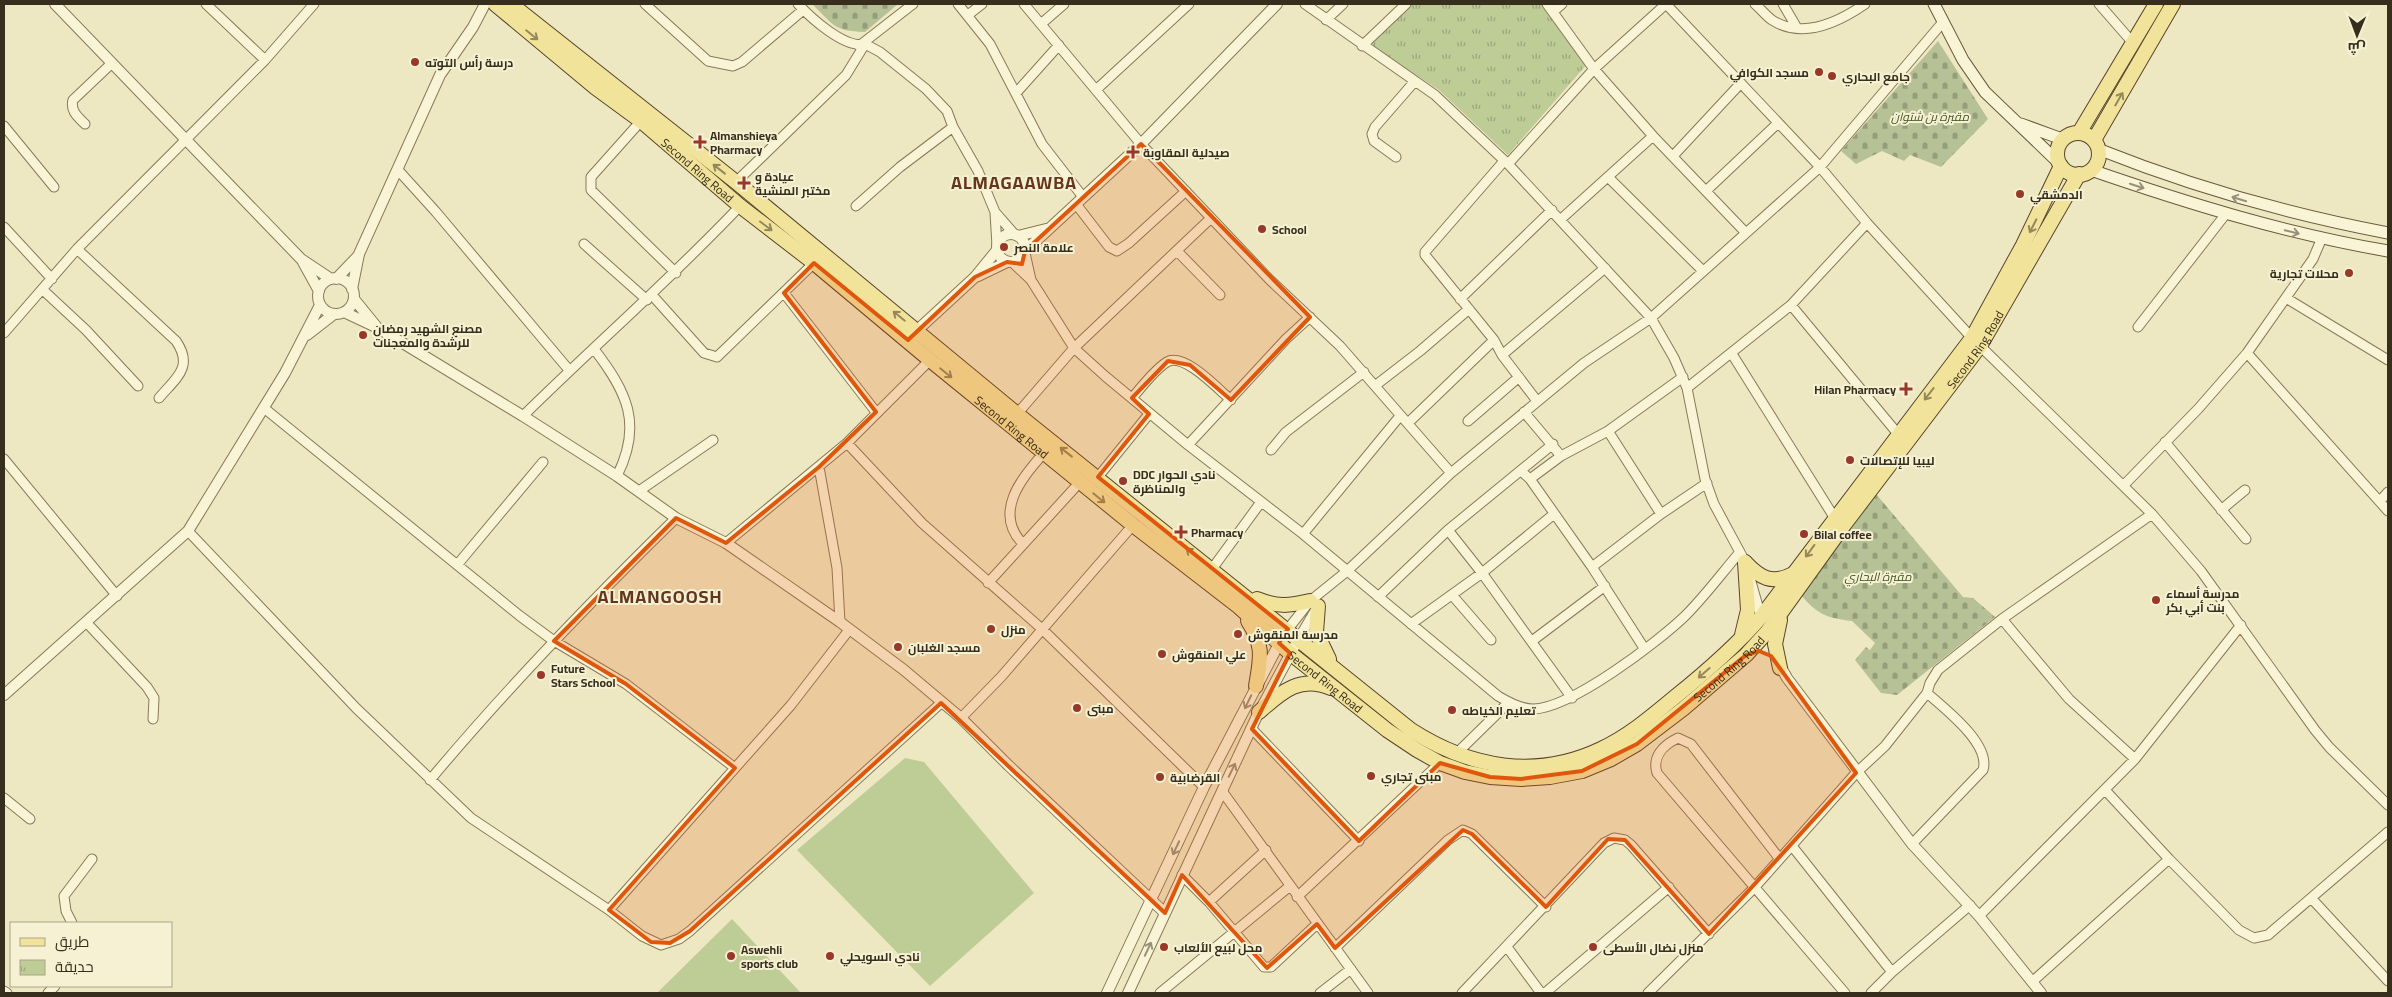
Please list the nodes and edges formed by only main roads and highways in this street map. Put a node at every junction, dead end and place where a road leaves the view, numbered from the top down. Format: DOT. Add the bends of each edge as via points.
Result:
graph roads {
  1 [pos="495,4"];
  2 [pos="511,4"];
  3 [pos="1934,4"];
  4 [pos="2156,4"];
  5 [pos="2173,4"];
  6 [pos="2017,122"];
  7 [pos="2079,133"];
  8 [pos="2062,139"];
  9 [pos="2096,145"];
  10 [pos="2060,164"];
  11 [pos="2085,172"];
  12 [pos="2388,233"];
  13 [pos="2388,251"];
  14 [pos="913,335"];
  15 [pos="1976,342"];
  16 [pos="1794,573"];
  17 [pos="1240,591"];
  18 [pos="1786,604"];
  19 [pos="1239,607"];
  20 [pos="1739,642"];
  21 [pos="1746,655"];
  22 [pos="1333,666"];
  23 [pos="1256,686"];
  24 [pos="1339,691"];
  25 [pos="1259,712"];
  1 -- 14 [label="main road, Second Ring Road, one-way" via="641,121 740,206"];
  14 -- 2 [label="main road, Second Ring Road, one-way" via="736,182"];
  3 -- 6 [label="main road" via="1977,82"];
  4 -- 7 [label="main road"];
  9 -- 5 [label="main road, one-way"];
  6 -- 8 [label="main road"];
  6 -- 10 [label="main road"];
  7 -- 8 [label="main road"];
  7 -- 9 [label="main road"];
  8 -- 10 [label="main road" via="2057,148"];
  9 -- 11 [label="main road" via="2097,161"];
  12 -- 9 [label="main road, one-way" via="2318,220 2250,202 2181,181"];
  10 -- 11 [label="main road" via="2068,172"];
  10 -- 15 [label="main road, Second Ring Road, one-way"];
  11 -- 13 [label="main road, one-way" via="2225,215 2322,240"];
  11 -- 15 [label="main road, Second Ring Road"];
  17 -- 14 [label="main road, Second Ring Road, one-way"];
  14 -- 19 [label="main road, Second Ring Road, one-way" via="930,360"];
  15 -- 16 [label="main road, Second Ring Road, one-way" via="1898,434"];
  15 -- 18 [label="main road, Second Ring Road"];
  16 -- 20 [label="main road, Second Ring Road"];
  16 -- 20 [label="main road" via="1785,578 1767,580 1742,557 1748,610"];
  17 -- 22 [label="main road, Second Ring Road"];
  17 -- 22 [label="main road" via="1273,605 1314,604 1316,632"];
  18 -- 21 [label="main road, Second Ring Road"];
  18 -- 21 [label="main road" via="1776,634 1780,668 1766,652"];
  19 -- 23 [label="main road" via="1259,640 1261,652"];
  19 -- 24 [label="main road, Second Ring Road"];
  20 -- 22 [label="main road, Second Ring Road, one-way" via="1631,732 1575,760 1545,766 1488,765 1434,745"];
  21 -- 24 [label="main road, Second Ring Road" via="1637,744 1582,771 1550,777 1490,777 1440,763 1387,730"];
  24 -- 25 [label="main road" via="1319,683 1306,683 1280,693"];
}
